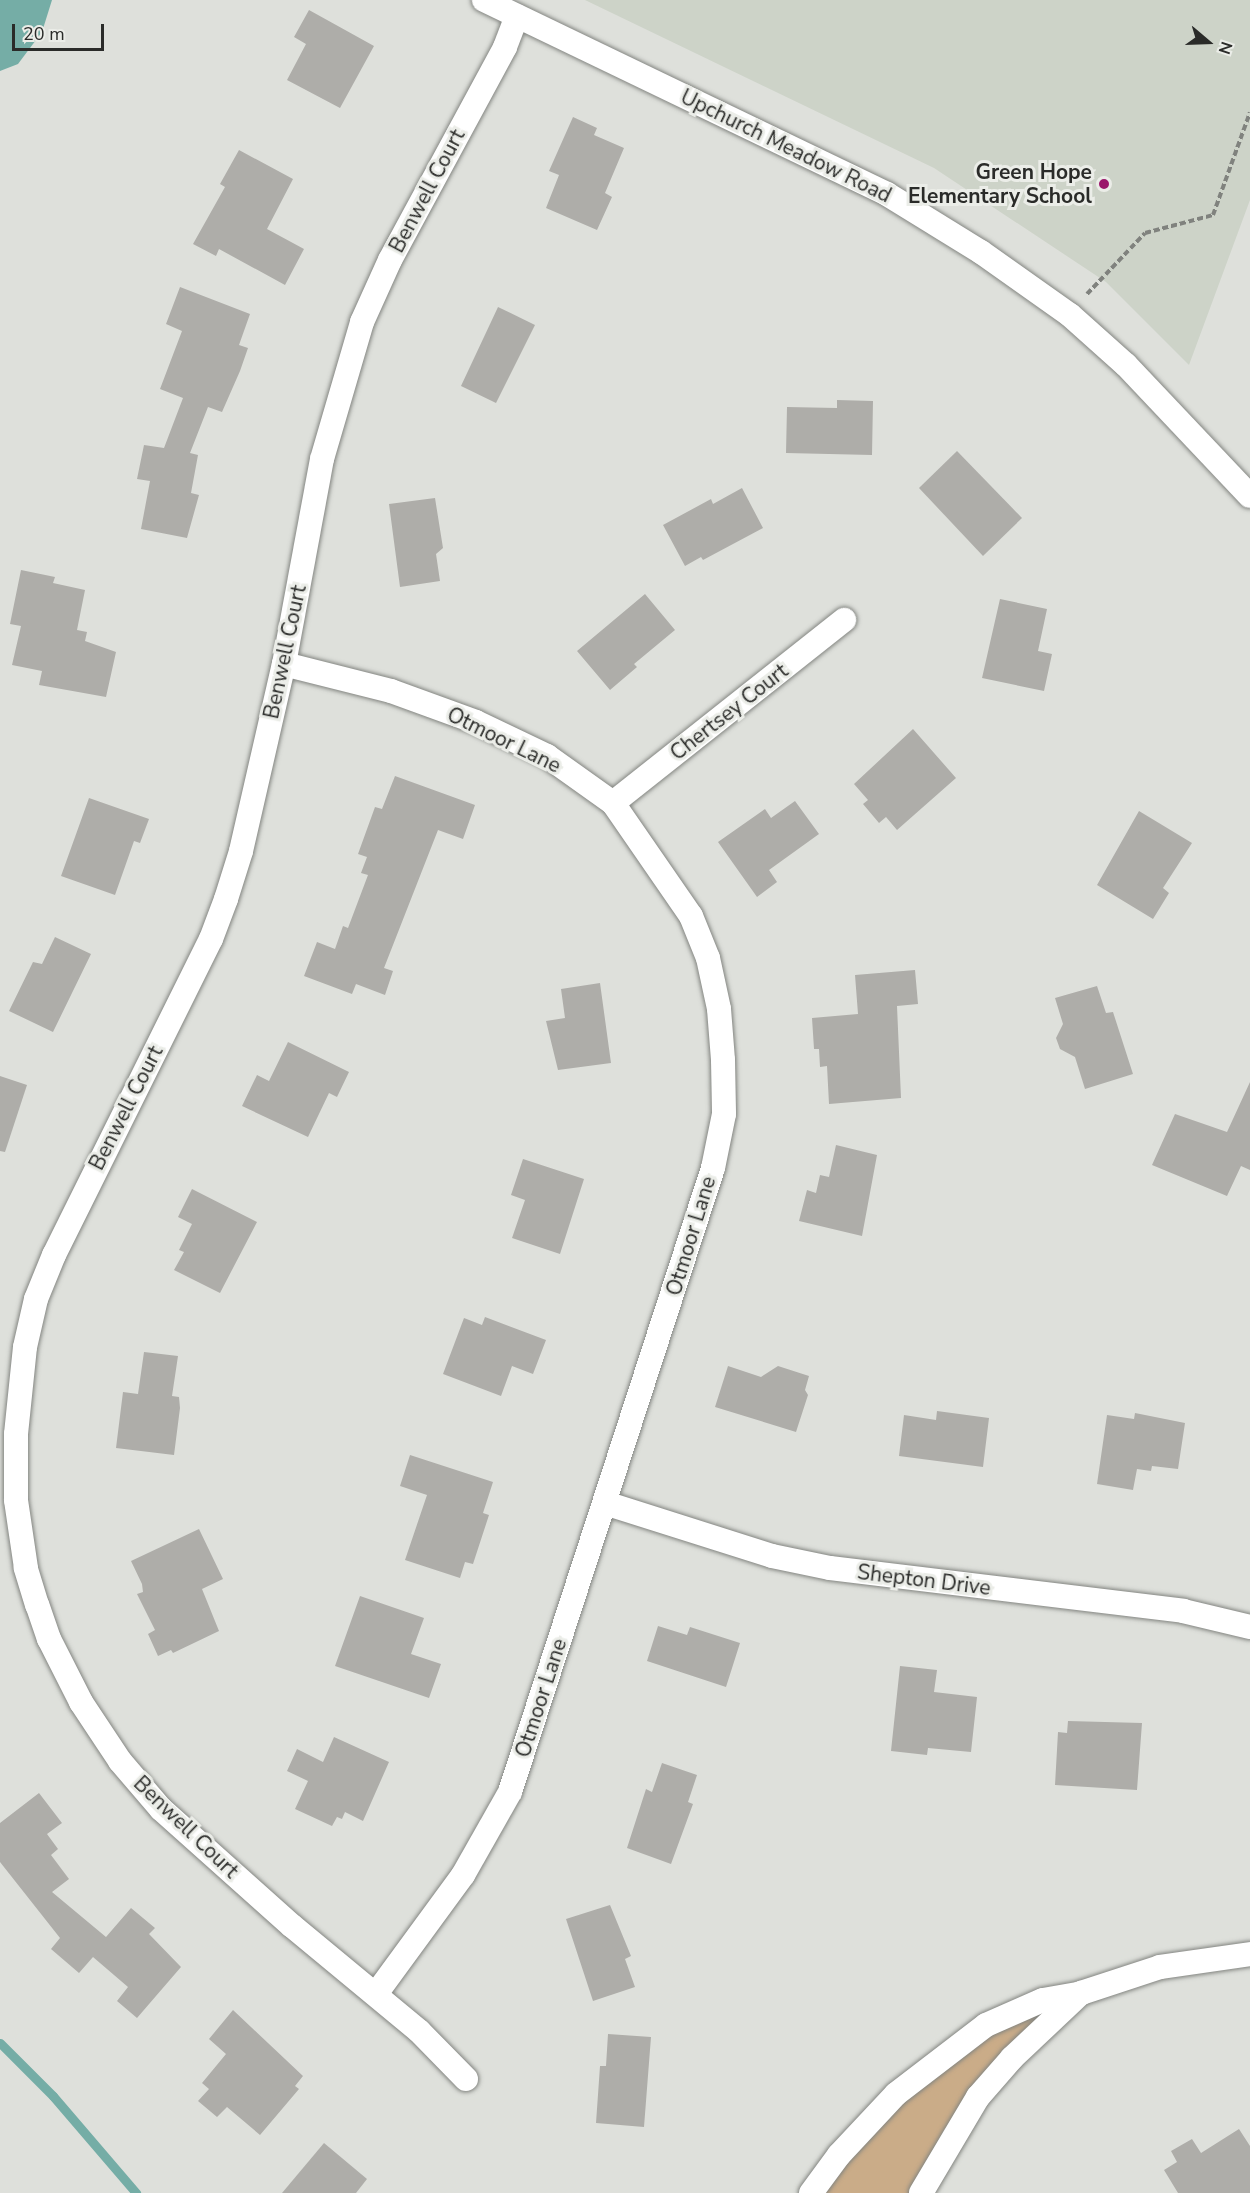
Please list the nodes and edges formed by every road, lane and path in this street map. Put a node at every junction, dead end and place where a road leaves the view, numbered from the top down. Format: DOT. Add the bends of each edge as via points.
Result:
graph roads {
  1 [pos="484,0"];
  2 [pos="518,16"];
  3 [pos="1250,112"];
  4 [pos="1085,296"];
  5 [pos="1250,496"];
  6 [pos="844,620"];
  7 [pos="284,664"];
  8 [pos="614,803"];
  9 [pos="606,1503"];
  10 [pos="1250,1627"];
  11 [pos="1250,1954"];
  12 [pos="1081,1993"];
  13 [pos="376,1995"];
  14 [pos="466,2079"];
  15 [pos="811,2193"];
  16 [pos="921,2193"];
  1 -- 2 [label="street, Upchurch Meadow Road"];
  2 -- 5 [label="street, Upchurch Meadow Road" via="887,194 981,252 1070,315 1126,365"];
  2 -- 7 [label="street, Benwell Court" via="390,260 362,322 322,459"];
  3 -- 4 [label="path" via="1213,215 1145,233"];
  6 -- 8 [label="street, Chertsey Court"];
  7 -- 8 [label="street, Otmoor Lane" via="391,691 476,722 547,756"];
  7 -- 13 [label="street, Benwell Court" via="241,851 211,939 76,1206 36,1299 18,1391 16,1500 26,1568 49,1640 81,1702 120,1761 161,1809"];
  8 -- 9 [label="street, Otmoor Lane" via="674,886 692,916 708,958 719,1009 724,1114 696,1223"];
  9 -- 10 [label="street, Shepton Drive" via="772,1556 830,1568 1183,1611"];
  9 -- 13 [label="street, Otmoor Lane" via="510,1792 463,1875"];
  11 -- 12 [label="street" via="1160,1966"];
  12 -- 15 [label="street" via="1017,2009 942,2055 867,2122"];
  12 -- 16 [label="street" via="1012,2058 978,2097"];
  13 -- 14 [label="street, Benwell Court" via="419,2031"];
}
